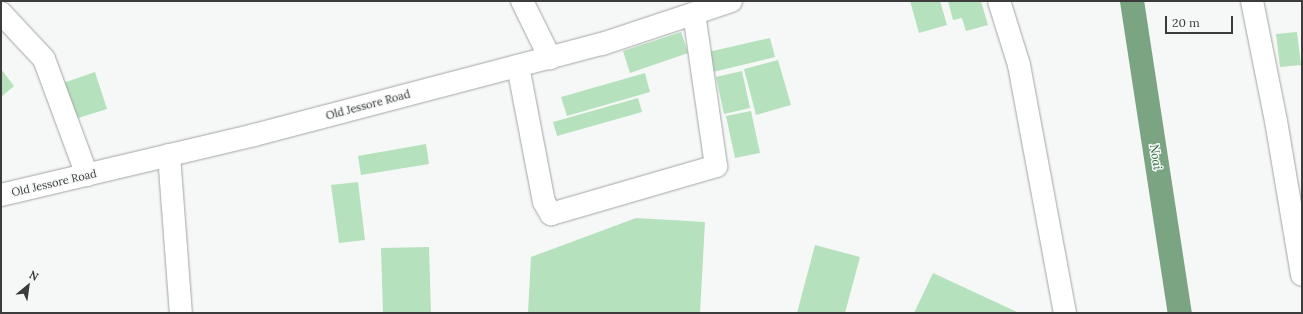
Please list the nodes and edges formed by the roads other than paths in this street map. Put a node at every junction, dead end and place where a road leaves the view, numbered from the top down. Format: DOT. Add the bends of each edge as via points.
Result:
graph roads {
  1 [pos="522,1"];
  2 [pos="731,1"];
  3 [pos="999,1"];
  4 [pos="1252,1"];
  5 [pos="1,13"];
  6 [pos="694,14"];
  7 [pos="550,58"];
  8 [pos="518,66"];
  9 [pos="169,155"];
  10 [pos="87,175"];
  11 [pos="1,195"];
  12 [pos="1302,274"];
  13 [pos="181,313"];
  14 [pos="1065,313"];
  1 -- 7 [label="street"];
  2 -- 6 [label="street, Old Jessore Road"];
  3 -- 14 [label="street" via="1019,65"];
  4 -- 12 [label="street"];
  5 -- 10 [label="street" via="44,59"];
  6 -- 7 [label="street, Old Jessore Road"];
  6 -- 8 [label="street" via="716,166 552,214 544,202"];
  7 -- 8 [label="street, Old Jessore Road"];
  8 -- 9 [label="street, Old Jessore Road"];
  9 -- 10 [label="street, Old Jessore Road"];
  9 -- 13 [label="street"];
  10 -- 11 [label="street, Old Jessore Road"];
}
